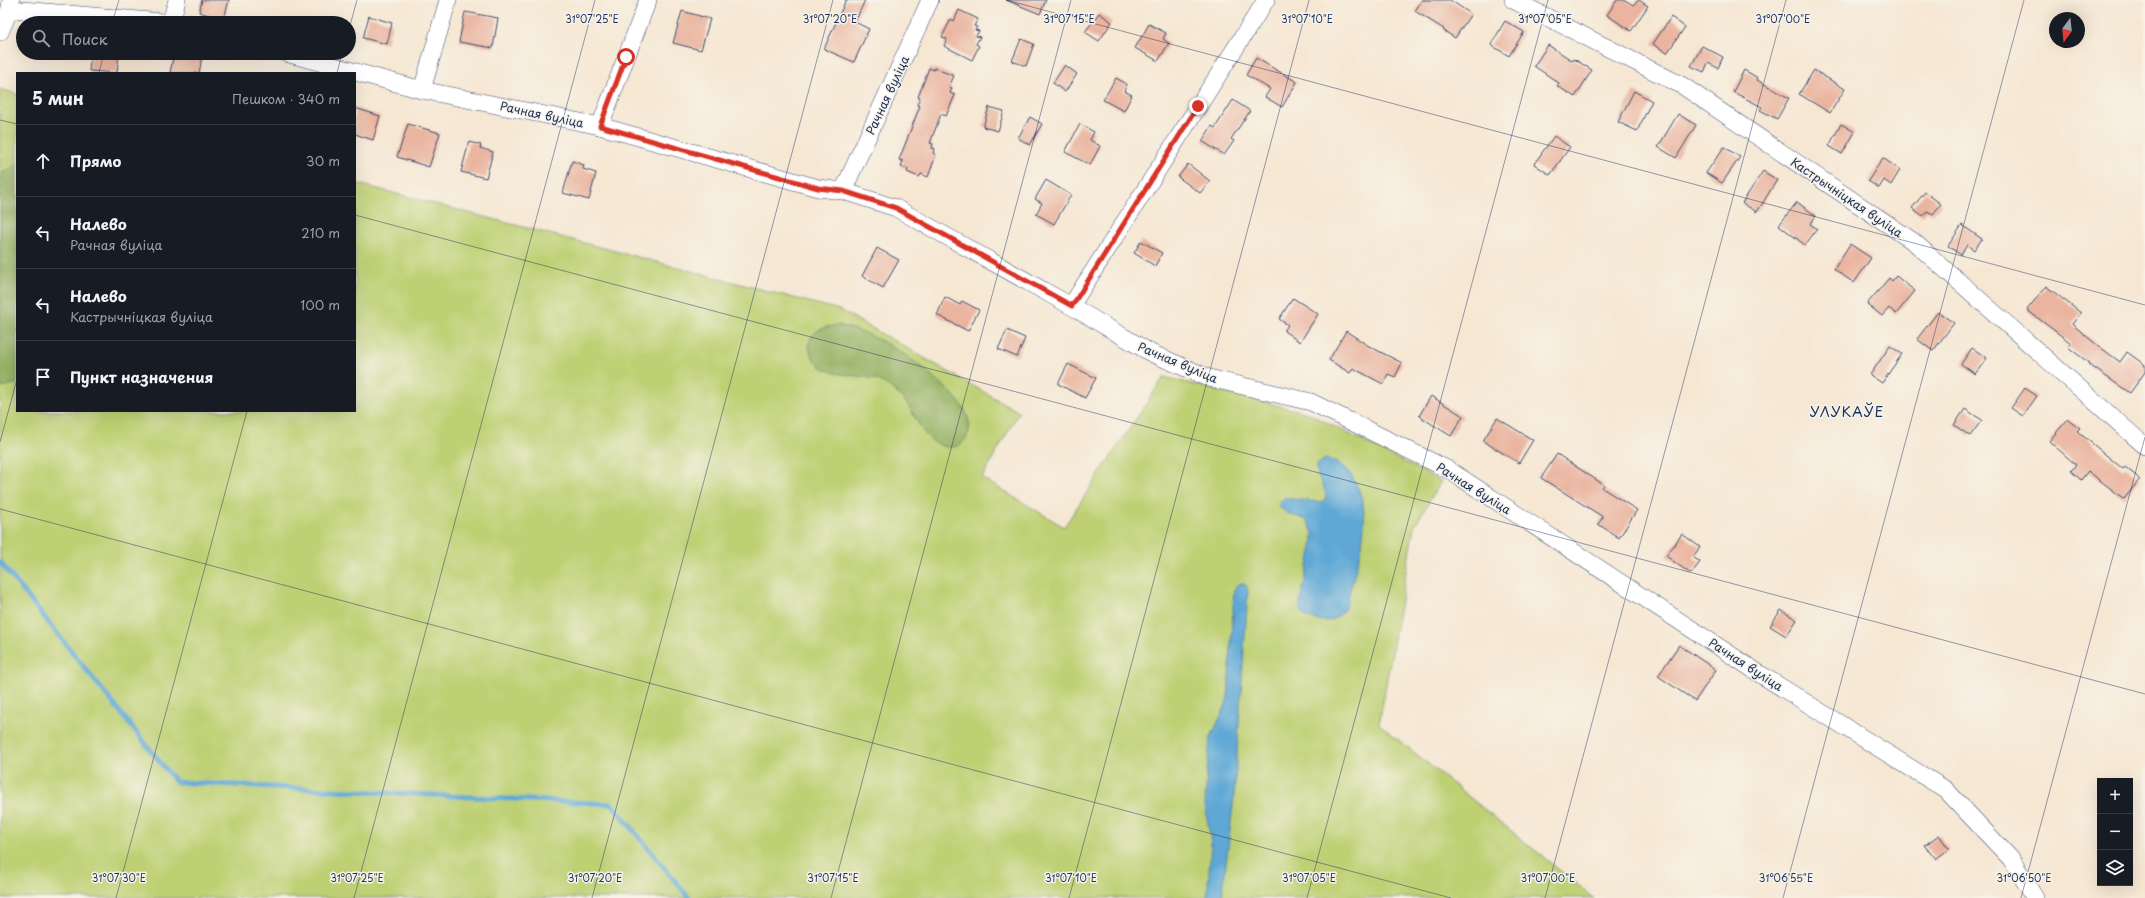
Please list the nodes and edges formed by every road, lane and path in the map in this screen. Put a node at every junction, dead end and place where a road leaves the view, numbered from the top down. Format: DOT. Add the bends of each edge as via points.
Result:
graph roads {
  1 [pos="177,0"];
  2 [pos="448,0"];
  3 [pos="648,0"];
  4 [pos="930,0"];
  5 [pos="1266,0"];
  6 [pos="1513,0"];
  7 [pos="11,4"];
  8 [pos="118,16"];
  9 [pos="173,16"];
  10 [pos="0,32"];
  11 [pos="312,60"];
  12 [pos="356,72"];
  13 [pos="356,72"];
  14 [pos="422,90"];
  15 [pos="600,126"];
  16 [pos="843,191"];
  17 [pos="1072,306"];
  18 [pos="2145,446"];
  19 [pos="2036,898"];
  1 -- 9 [label="street"];
  2 -- 14 [label="street"];
  3 -- 15 [label="street"];
  4 -- 16 [label="street, Рачная вуліца"];
  5 -- 17 [label="street"];
  6 -- 18 [label="street, Кастрычніцкая вуліца" via="1683,86 1914,242"];
  7 -- 8 [label="street"];
  7 -- 10 [label="street"];
  11 -- 13 [label="street, Рачная вуліца"];
  12 -- 14 [label="street, Рачная вуліца"];
  14 -- 15 [label="street, Рачная вуліца"];
  15 -- 16 [label="street, Рачная вуліца" via="818,188"];
  16 -- 17 [label="street, Рачная вуліца" via="896,208"];
  17 -- 19 [label="street, Рачная вуліца" via="1151,353 1209,378 1311,402 1449,470 1760,674 1946,790 2011,859"];
}
